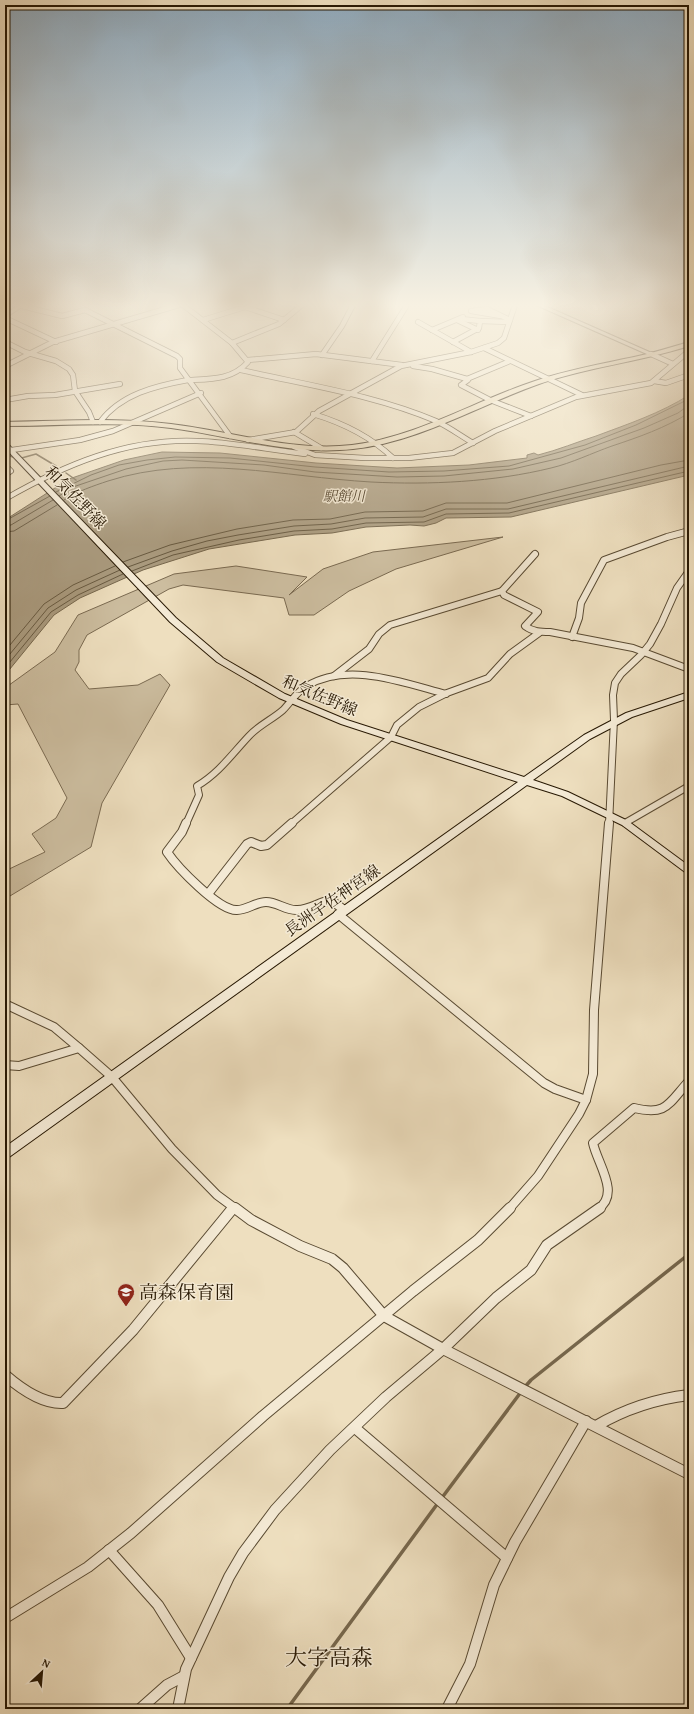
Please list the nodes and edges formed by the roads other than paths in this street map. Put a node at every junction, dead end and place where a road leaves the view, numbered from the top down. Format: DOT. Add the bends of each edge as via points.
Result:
graph roads {
  1 [pos="74,385"];
  2 [pos="114,385"];
  3 [pos="163,385"];
  4 [pos="194,385"];
  5 [pos="308,385"];
  6 [pos="365,385"];
  7 [pos="461,385"];
  8 [pos="531,385"];
  9 [pos="560,385"];
  10 [pos="645,385"];
  11 [pos="74,391"];
  12 [pos="201,393"];
  13 [pos="348,394"];
  14 [pos="582,395"];
  15 [pos="5,400"];
  16 [pos="490,400"];
  17 [pos="313,414"];
  18 [pos="531,416"];
  19 [pos="96,422"];
  20 [pos="438,422"];
  21 [pos="134,423"];
  22 [pos="5,424"];
  23 [pos="294,432"];
  24 [pos="230,436"];
  25 [pos="248,440"];
  26 [pos="376,443"];
  27 [pos="472,443"];
  28 [pos="294,447"];
  29 [pos="7,448"];
  30 [pos="321,448"];
  31 [pos="315,455"];
  32 [pos="393,458"];
  33 [pos="5,464"];
  34 [pos="5,475"];
  35 [pos="39,480"];
  36 [pos="5,499"];
  37 [pos="689,531"];
  38 [pos="535,554"];
  39 [pos="689,571"];
  40 [pos="502,591"];
  41 [pos="539,633"];
  42 [pos="572,637"];
  43 [pos="644,652"];
  44 [pos="689,669"];
  45 [pos="334,676"];
  46 [pos="446,694"];
  47 [pos="689,695"];
  48 [pos="292,701"];
  49 [pos="615,722"];
  50 [pos="391,737"];
  51 [pos="527,781"];
  52 [pos="689,786"];
  53 [pos="610,815"];
  54 [pos="625,823"];
  55 [pos="689,871"];
  56 [pos="208,894"];
  57 [pos="341,912"];
  58 [pos="5,1004"];
  59 [pos="79,1048"];
  60 [pos="5,1065"];
  61 [pos="112,1077"];
  62 [pos="689,1081"];
  63 [pos="586,1100"];
  64 [pos="5,1154"];
  65 [pos="234,1207"];
  66 [pos="384,1316"];
  67 [pos="443,1349"];
  68 [pos="5,1375"];
  69 [pos="689,1395"];
  70 [pos="586,1421"];
  71 [pos="596,1426"];
  72 [pos="355,1428"];
  73 [pos="689,1474"];
  74 [pos="109,1550"];
  75 [pos="508,1558"];
  76 [pos="5,1618"];
  77 [pos="191,1658"];
  78 [pos="184,1676"];
  79 [pos="140,1709"];
  80 [pos="178,1709"];
  81 [pos="447,1709"];
  1 -- 11 [label="street"];
  2 -- 11 [label="street"];
  3 -- 19 [label="street" via="128,398"];
  4 -- 12 [label="street"];
  5 -- 13 [label="street"];
  6 -- 13 [label="street"];
  7 -- 16 [label="street"];
  8 -- 16 [label="main road"];
  9 -- 14 [label="street"];
  10 -- 14 [label="street"];
  11 -- 15 [label="street"];
  11 -- 19 [label="street"];
  12 -- 21 [label="street"];
  12 -- 24 [label="street"];
  13 -- 17 [label="street"];
  13 -- 20 [label="street" via="413,412"];
  14 -- 18 [label="street"];
  16 -- 18 [label="street"];
  16 -- 20 [label="main road"];
  17 -- 23 [label="street"];
  17 -- 26 [label="street" via="341,423"];
  18 -- 27 [label="street"];
  19 -- 21 [label="main road"];
  19 -- 22 [label="main road"];
  20 -- 26 [label="main road" via="403,436"];
  20 -- 27 [label="street"];
  21 -- 24 [label="main road"];
  21 -- 29 [label="street" via="119,430 80,440"];
  23 -- 25 [label="street"];
  23 -- 30 [label="street"];
  24 -- 25 [label="main road"];
  25 -- 28 [label="main road"];
  26 -- 30 [label="main road"];
  26 -- 32 [label="street"];
  27 -- 32 [label="street" via="453,453"];
  28 -- 30 [label="main road"];
  28 -- 31 [label="street"];
  29 -- 35 [label="main road, 和気佐野線"];
  31 -- 32 [label="street"];
  31 -- 35 [label="street" via="209,442 166,442 141,445 97,456"];
  33 -- 34 [label="street" via="11,471"];
  35 -- 36 [label="street"];
  35 -- 48 [label="main road, 和気佐野線" via="178,624 208,651 256,682"];
  37 -- 42 [label="street" via="604,560 581,603"];
  38 -- 40 [label="street"];
  39 -- 43 [label="street" via="676,589 658,631"];
  40 -- 41 [label="street" via="504,595 538,612 525,626"];
  40 -- 45 [label="street" via="390,625 379,634 370,649"];
  41 -- 42 [label="street" via="550,632"];
  41 -- 46 [label="street" via="508,656 488,678"];
  42 -- 43 [label="street" via="621,645"];
  43 -- 44 [label="street"];
  43 -- 49 [label="street" via="615,684 612,699"];
  45 -- 46 [label="street" via="384,679"];
  45 -- 48 [label="street" via="307,685"];
  46 -- 50 [label="street" via="414,710 397,726"];
  47 -- 49 [label="main road, 長洲宇佐神宮線" via="654,705"];
  48 -- 50 [label="main road, 和気佐野線" via="335,719"];
  48 -- 56 [label="street" via="251,734 212,777 197,786 199,795 182,832 168,848 169,856"];
  49 -- 51 [label="main road, 長洲宇佐神宮線" via="587,737"];
  49 -- 53 [label="street"];
  50 -- 51 [label="main road, 和気佐野線"];
  50 -- 56 [label="street" via="267,845 261,846 251,842 247,844"];
  51 -- 53 [label="main road, 和気佐野線" via="565,794"];
  51 -- 57 [label="main road, 長洲宇佐神宮線"];
  52 -- 54 [label="street"];
  53 -- 54 [label="main road, 和気佐野線"];
  53 -- 63 [label="street" via="595,990 593,1074"];
  54 -- 55 [label="main road, 和気佐野線"];
  56 -- 57 [label="street" via="232,910 263,901 297,910 331,900"];
  57 -- 61 [label="main road, 長洲宇佐神宮線"];
  57 -- 63 [label="street" via="544,1083"];
  58 -- 59 [label="street" via="61,1032"];
  59 -- 60 [label="street" via="19,1066"];
  59 -- 61 [label="street"];
  61 -- 64 [label="main road, 長洲宇佐神宮線"];
  61 -- 65 [label="street" via="172,1149 218,1195"];
  62 -- 67 [label="street" via="665,1107 651,1112 634,1108 593,1143 604,1169 609,1192 603,1206 547,1245 531,1270 496,1298"];
  63 -- 66 [label="street" via="538,1176 501,1219"];
  65 -- 66 [label="street" via="251,1220 293,1243 332,1259 343,1268"];
  65 -- 68 [label="street" via="133,1330 62,1403 55,1404 16,1384"];
  66 -- 67 [label="street"];
  66 -- 74 [label="street" via="263,1416"];
  67 -- 70 [label="street"];
  67 -- 72 [label="street"];
  69 -- 71 [label="street" via="651,1401 614,1415"];
  70 -- 71 [label="street"];
  70 -- 75 [label="street"];
  71 -- 73 [label="street"];
  72 -- 75 [label="street"];
  72 -- 77 [label="street" via="296,1485 248,1547 229,1577"];
  74 -- 76 [label="street" via="76,1575"];
  74 -- 77 [label="street" via="158,1605"];
  75 -- 81 [label="street" via="494,1585 470,1664"];
  77 -- 78 [label="street"];
  78 -- 79 [label="street" via="167,1685"];
  78 -- 80 [label="street"];
}
